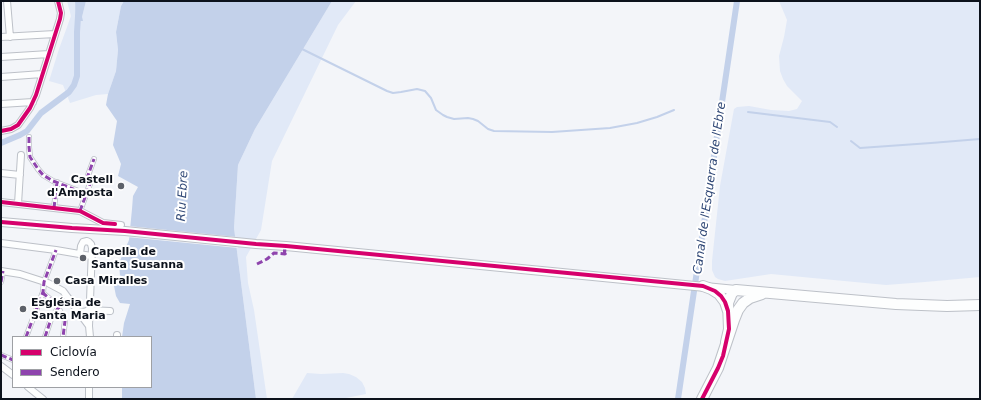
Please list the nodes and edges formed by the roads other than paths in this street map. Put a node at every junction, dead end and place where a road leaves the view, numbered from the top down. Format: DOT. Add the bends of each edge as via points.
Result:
graph roads {
  1 [pos="7,1"];
  2 [pos="58,1"];
  3 [pos="8,17"];
  4 [pos="1,18"];
  5 [pos="55,34"];
  6 [pos="10,36"];
  7 [pos="1,37"];
  8 [pos="49,54"];
  9 [pos="1,57"];
  10 [pos="42,74"];
  11 [pos="1,77"];
  12 [pos="32,102"];
  13 [pos="1,104"];
  14 [pos="1,131"];
  15 [pos="29,137"];
  16 [pos="21,155"];
  17 [pos="94,159"];
  18 [pos="1,173"];
  19 [pos="20,176"];
  20 [pos="57,182"];
  21 [pos="86,194"];
  22 [pos="1,202"];
  23 [pos="18,204"];
  24 [pos="54,208"];
  25 [pos="80,211"];
  26 [pos="1,222"];
  27 [pos="123,228"];
  28 [pos="1,243"];
  29 [pos="56,250"];
  30 [pos="80,254"];
  31 [pos="91,256"];
  32 [pos="2,271"];
  33 [pos="1,282"];
  34 [pos="46,282"];
  35 [pos="702,286"];
  36 [pos="737,290"];
  37 [pos="43,292"];
  38 [pos="770,293"];
  39 [pos="733,305"];
  40 [pos="980,305"];
  41 [pos="58,308"];
  42 [pos="89,310"];
  43 [pos="78,311"];
  44 [pos="110,311"];
  45 [pos="89,326"];
  46 [pos="26,336"];
  47 [pos="45,336"];
  48 [pos="63,336"];
  49 [pos="90,336"];
  50 [pos="1,355"];
  51 [pos="12,360"];
  52 [pos="1,366"];
  53 [pos="12,374"];
  54 [pos="29,388"];
  55 [pos="89,388"];
  56 [pos="43,399"];
  57 [pos="89,399"];
  58 [pos="702,399"];
  1 -- 3 [label="street"];
  2 -- 5 [label="street" via="61,13"];
  3 -- 4 [label="street"];
  3 -- 6 [label="street"];
  5 -- 6 [label="street"];
  5 -- 8 [label="street"];
  6 -- 7 [label="street"];
  8 -- 9 [label="street"];
  8 -- 10 [label="street"];
  10 -- 11 [label="street"];
  10 -- 12 [label="street"];
  12 -- 13 [label="street"];
  12 -- 14 [label="street" via="18,125 11,130"];
  15 -- 20 [label="street" via="30,157 34,164 43,174"];
  16 -- 19 [label="street"];
  17 -- 21 [label="street" via="87,178 91,181"];
  18 -- 19 [label="street"];
  19 -- 23 [label="street"];
  20 -- 21 [label="street"];
  20 -- 24 [label="street"];
  21 -- 25 [label="street"];
  22 -- 23 [label="street"];
  23 -- 24 [label="street"];
  24 -- 25 [label="street"];
  25 -- 27 [label="street" via="102,223"];
  26 -- 27 [label="street" via="72,228"];
  27 -- 35 [label="street" via="256,244"];
  28 -- 29 [label="street"];
  29 -- 30 [label="street"];
  29 -- 34 [label="street"];
  30 -- 31 [label="street"];
  30 -- 31 [label="street" via="81,246 87,241 91,244"];
  31 -- 42 [label="street"];
  32 -- 33 [label="street"];
  32 -- 34 [label="street"];
  34 -- 37 [label="street"];
  34 -- 43 [label="street" via="63,291"];
  35 -- 36 [label="street"];
  35 -- 39 [label="main road" via="715,291"];
  36 -- 38 [label="main road"];
  36 -- 39 [label="main road" via="732,293"];
  37 -- 41 [label="street"];
  37 -- 46 [label="street"];
  38 -- 39 [label="main road" via="754,296"];
  38 -- 40 [label="main road" via="896,304"];
  39 -- 58 [label="main road" via="734,320 718,368"];
  41 -- 47 [label="street"];
  41 -- 48 [label="street" via="65,321"];
  42 -- 43 [label="street"];
  42 -- 44 [label="street"];
  42 -- 45 [label="street"];
  43 -- 45 [label="street"];
  45 -- 49 [label="street"];
  50 -- 51 [label="street"];
  52 -- 53 [label="street"];
  54 -- 56 [label="street"];
  55 -- 57 [label="street"];
}
